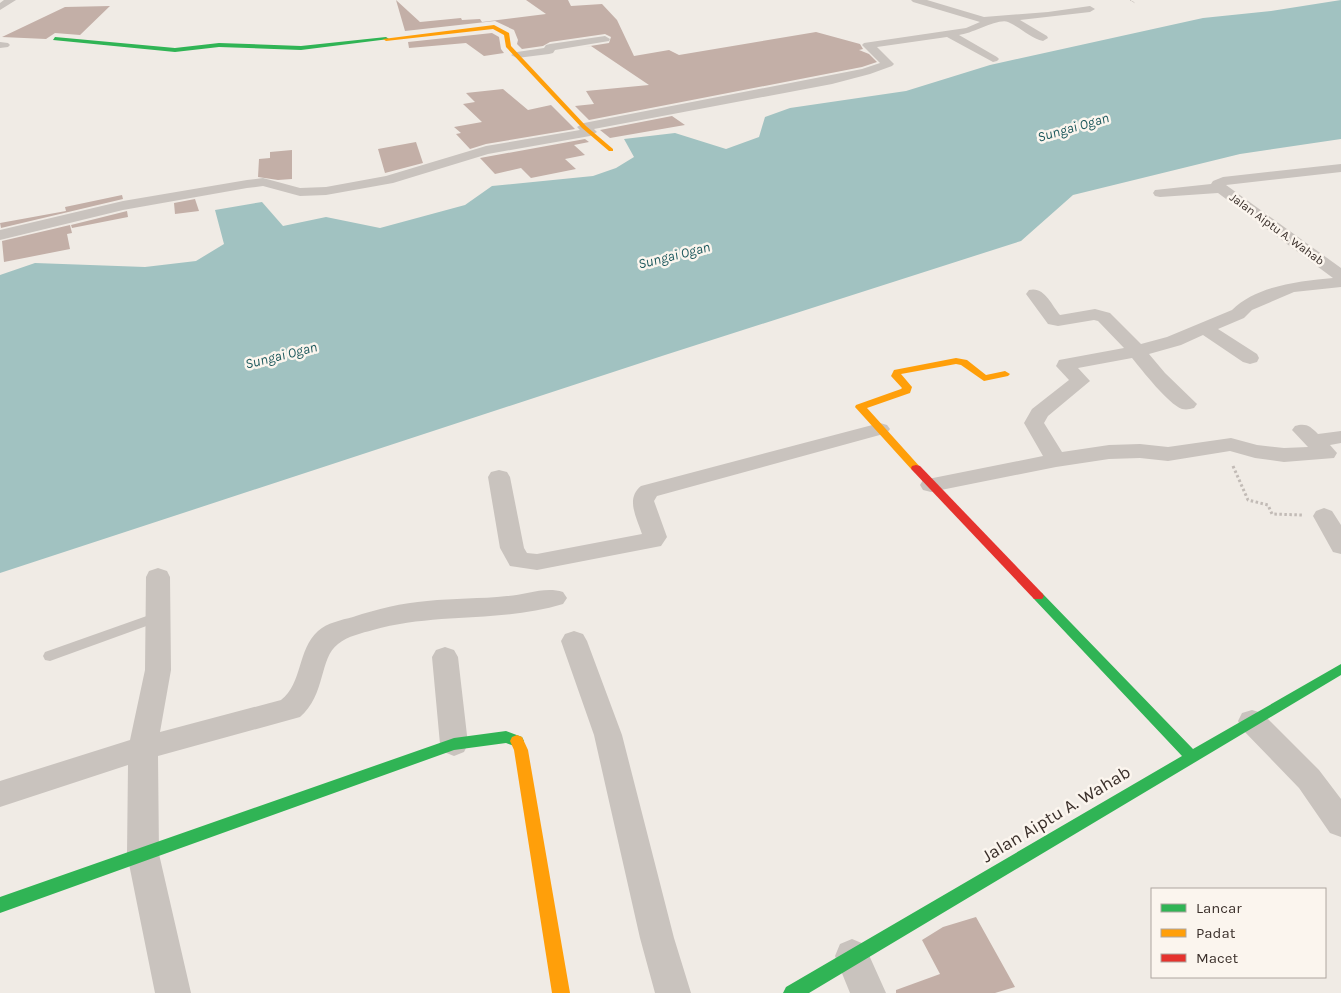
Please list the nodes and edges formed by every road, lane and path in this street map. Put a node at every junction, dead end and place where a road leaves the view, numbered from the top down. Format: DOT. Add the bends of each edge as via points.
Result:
graph roads {
  1 [pos="11,0"];
  2 [pos="916,0"];
  3 [pos="1130,0"];
  4 [pos="1135,3"];
  5 [pos="1046,4"];
  6 [pos="0,7"];
  7 [pos="1090,9"];
  8 [pos="1062,13"];
  9 [pos="1010,18"];
  10 [pos="995,20"];
  11 [pos="949,34"];
  12 [pos="1043,38"];
  13 [pos="54,39"];
  14 [pos="605,39"];
  15 [pos="516,55"];
  16 [pos="993,59"];
  17 [pos="587,129"];
  18 [pos="611,150"];
  19 [pos="1341,168"];
  20 [pos="1221,188"];
  21 [pos="1160,193"];
  22 [pos="0,235"];
  23 [pos="1341,276"];
  24 [pos="1341,282"];
  25 [pos="1035,294"];
  26 [pos="1204,328"];
  27 [pos="1137,351"];
  28 [pos="1250,358"];
  29 [pos="1005,374"];
  30 [pos="1187,404"];
  31 [pos="880,429"];
  32 [pos="1337,433"];
  33 [pos="1211,448"];
  34 [pos="1056,460"];
  35 [pos="498,477"];
  36 [pos="931,485"];
  37 [pos="1324,516"];
  38 [pos="1341,546"];
  39 [pos="158,577"];
  40 [pos="554,598"];
  41 [pos="158,617"];
  42 [pos="574,641"];
  43 [pos="50,656"];
  44 [pos="445,657"];
  45 [pos="1341,669"];
  46 [pos="1252,721"];
  47 [pos="454,744"];
  48 [pos="143,748"];
  49 [pos="1191,756"];
  50 [pos="0,794"];
  51 [pos="1341,823"];
  52 [pos="143,854"];
  53 [pos="0,906"];
  54 [pos="852,956"];
  55 [pos="173,993"];
  56 [pos="561,993"];
  57 [pos="673,993"];
  58 [pos="792,993"];
  59 [pos="868,993"];
  1 -- 6 [label="street"];
  2 -- 10 [label="street" via="976,19"];
  3 -- 4 [label="path"];
  5 -- 8 [label="street"];
  7 -- 8 [label="street"];
  8 -- 9 [label="street"];
  9 -- 10 [label="street"];
  9 -- 12 [label="street"];
  10 -- 11 [label="street" via="968,31"];
  11 -- 16 [label="street"];
  11 -- 17 [label="street" via="868,45 888,64 866,72"];
  13 -- 15 [label="street" via="174,50 219,45 307,47 492,27 507,34 508,46"];
  14 -- 15 [label="street"];
  15 -- 17 [label="street"];
  17 -- 18 [label="street"];
  17 -- 22 [label="street" via="486,150 397,178 326,191 300,192 253,183 128,203"];
  19 -- 20 [label="street, Jalan Aiptu A. Wahab" via="1223,181 1218,184"];
  20 -- 21 [label="street"];
  20 -- 23 [label="street, Jalan Aiptu A. Wahab"];
  24 -- 26 [label="street" via="1290,287"];
  25 -- 27 [label="street" via="1054,320 1095,314 1104,317"];
  26 -- 27 [label="street" via="1174,341"];
  26 -- 28 [label="street"];
  27 -- 30 [label="street" via="1158,377"];
  27 -- 34 [label="street" via="1065,365 1080,381 1039,413 1034,423"];
  29 -- 31 [label="street" via="984,378 964,362 956,361 897,372 896,376 907,387 906,391 860,407"];
  31 -- 35 [label="street" via="649,491 643,501 655,536 653,540 537,562 519,560 512,548"];
  31 -- 36 [label="street"];
  32 -- 33 [label="street" via="1308,435 1326,453 1284,455 1231,444"];
  33 -- 34 [label="street" via="1168,454 1110,452"];
  33 -- 37 [label="path" via="1232,464 1248,500 1268,505 1272,514"];
  34 -- 36 [label="street"];
  36 -- 49 [label="street"];
  37 -- 38 [label="street"];
  39 -- 41 [label="street"];
  40 -- 48 [label="street" via="502,606 404,612 342,630 326,638 320,647 303,696 290,709"];
  41 -- 43 [label="lane"];
  41 -- 48 [label="street" via="158,670"];
  42 -- 57 [label="street" via="608,735"];
  44 -- 47 [label="street"];
  45 -- 46 [label="street, Jalan Aiptu A. Wahab"];
  46 -- 49 [label="street, Jalan Aiptu A. Wahab"];
  46 -- 51 [label="street" via="1308,779"];
  47 -- 52 [label="street"];
  47 -- 56 [label="street" via="506,737 516,739"];
  48 -- 50 [label="street"];
  48 -- 52 [label="street"];
  49 -- 54 [label="street, Jalan Aiptu A. Wahab"];
  52 -- 53 [label="street"];
  52 -- 55 [label="street"];
  54 -- 58 [label="street, Jalan Aiptu A. Wahab"];
  54 -- 59 [label="street"];
}
